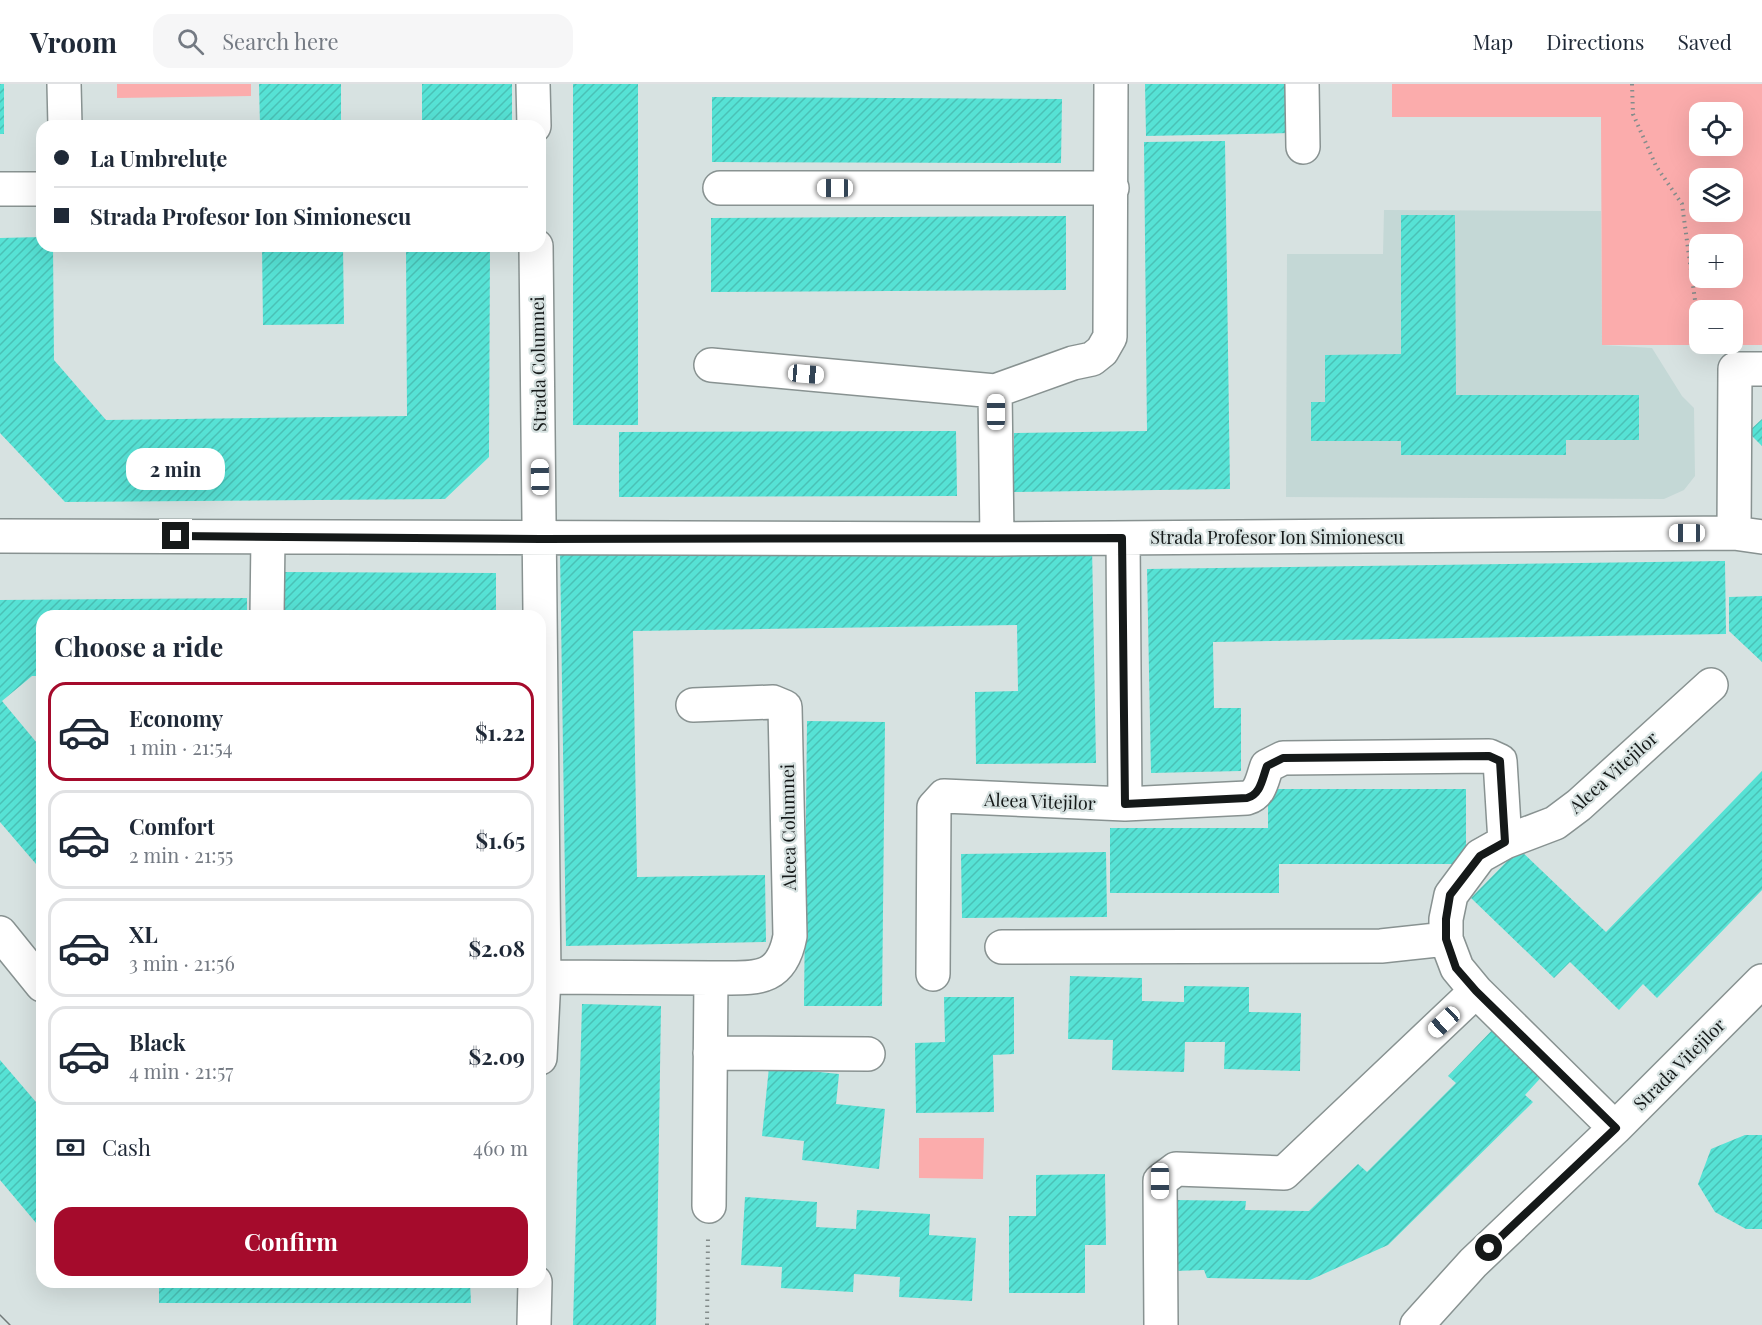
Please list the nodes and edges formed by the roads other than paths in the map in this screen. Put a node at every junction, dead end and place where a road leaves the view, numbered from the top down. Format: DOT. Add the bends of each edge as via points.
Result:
graph roads {
  1 [pos="64,84"];
  2 [pos="533,84"];
  3 [pos="1111,84"];
  4 [pos="1302,84"];
  5 [pos="65,120"];
  6 [pos="534,120"];
  7 [pos="1303,147"];
  8 [pos="720,188"];
  9 [pos="1112,188"];
  10 [pos="0,189"];
  11 [pos="36,189"];
  12 [pos="536,252"];
  13 [pos="711,365"];
  14 [pos="1762,369"];
  15 [pos="995,391"];
  16 [pos="1748,535"];
  17 [pos="0,536"];
  18 [pos="268,537"];
  19 [pos="1122,538"];
  20 [pos="541,539"];
  21 [pos="997,539"];
  22 [pos="267,610"];
  23 [pos="541,610"];
  24 [pos="1711,686"];
  25 [pos="693,705"];
  26 [pos="1125,804"];
  27 [pos="1505,842"];
  28 [pos="0,933"];
  29 [pos="1446,939"];
  30 [pos="1002,947"];
  31 [pos="933,974"];
  32 [pos="546,977"];
  33 [pos="36,978"];
  34 [pos="711,978"];
  35 [pos="1762,981"];
  36 [pos="1476,991"];
  37 [pos="710,1053"];
  38 [pos="868,1054"];
  39 [pos="1616,1128"];
  40 [pos="709,1206"];
  41 [pos="535,1288"];
  42 [pos="534,1325"];
  43 [pos="1161,1325"];
  44 [pos="1417,1325"];
  1 -- 5 [label="street"];
  2 -- 6 [label="street"];
  3 -- 9 [label="street"];
  4 -- 7 [label="street"];
  8 -- 9 [label="street"];
  9 -- 15 [label="street" via="1110,330 1102,351 1092,359"];
  10 -- 11 [label="street"];
  12 -- 20 [label="street, Strada Columnei"];
  13 -- 15 [label="street"];
  14 -- 16 [label="street" via="1735,369"];
  15 -- 21 [label="street"];
  16 -- 19 [label="street, Strada Profesor Ion Simionescu"];
  17 -- 18 [label="street, Strada Profesor Ion Simionescu"];
  18 -- 20 [label="street, Strada Profesor Ion Simionescu"];
  18 -- 22 [label="street"];
  19 -- 21 [label="street, Strada Profesor Ion Simionescu"];
  19 -- 26 [label="street"];
  20 -- 21 [label="street, Strada Profesor Ion Simionescu"];
  20 -- 23 [label="street, Strada Columnei"];
  24 -- 27 [label="street, Aleea Vitejilor" via="1579,805 1555,823"];
  25 -- 34 [label="street, Aleea Columnei" via="773,702 785,706 790,936 787,954 777,968 759,976"];
  26 -- 27 [label="street, Aleea Vitejilor" via="1254,796 1267,766 1283,758 1489,756 1500,761"];
  26 -- 31 [label="street, Aleea Vitejilor" via="944,796 934,807"];
  27 -- 29 [label="street, Aleea Vitejilor" via="1480,856 1450,895"];
  28 -- 33 [label="street"];
  29 -- 30 [label="street" via="1381,946"];
  29 -- 36 [label="street, Aleea Vitejilor" via="1456,968"];
  32 -- 34 [label="street, Aleea Columnei"];
  34 -- 37 [label="street"];
  35 -- 39 [label="street, Strada Vitejilor"];
  36 -- 39 [label="street, Aleea Vitejilor"];
  36 -- 43 [label="street" via="1284,1173 1176,1169 1160,1181"];
  37 -- 38 [label="street"];
  37 -- 40 [label="street"];
  39 -- 44 [label="street, Strada Vitejilor" via="1473,1263"];
  41 -- 42 [label="street"];
}
